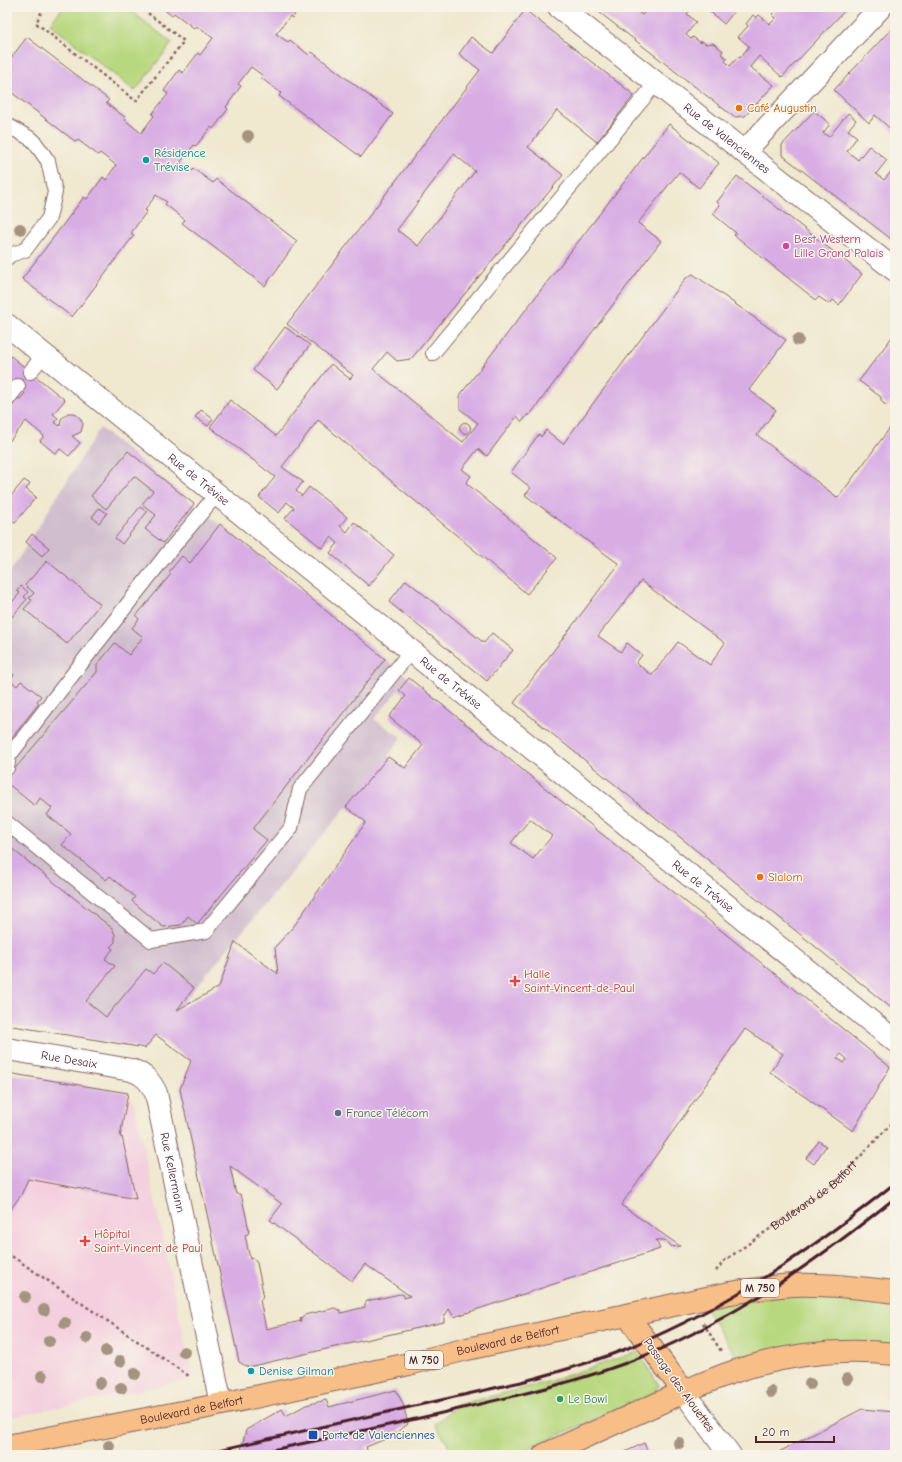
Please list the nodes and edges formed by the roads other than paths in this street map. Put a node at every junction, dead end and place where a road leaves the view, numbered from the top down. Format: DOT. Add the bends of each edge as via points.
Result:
graph roads {
  1 [pos="881,7"];
  2 [pos="563,8"];
  3 [pos="656,83"];
  4 [pos="7,125"];
  5 [pos="744,152"];
  6 [pos="8,255"];
  7 [pos="895,270"];
  8 [pos="7,325"];
  9 [pos="433,353"];
  10 [pos="44,355"];
  11 [pos="30,372"];
  12 [pos="18,386"];
  13 [pos="7,400"];
  14 [pos="217,494"];
  15 [pos="411,651"];
  16 [pos="7,768"];
  17 [pos="7,823"];
  18 [pos="895,1041"];
  19 [pos="7,1049"];
  20 [pos="131,1070"];
  21 [pos="895,1292"];
  22 [pos="627,1315"];
  23 [pos="895,1354"];
  24 [pos="684,1392"];
  25 [pos="221,1404"];
  26 [pos="7,1446"];
  27 [pos="544,1455"];
  28 [pos="730,1455"];
  1 -- 5 [label="street"];
  2 -- 3 [label="street, Rue de Valenciennes"];
  3 -- 5 [label="street, Rue de Valenciennes"];
  3 -- 9 [label="lane"];
  4 -- 6 [label="lane" via="33,140 48,161 55,192 49,218 25,250"];
  5 -- 7 [label="street, Rue de Valenciennes"];
  8 -- 10 [label="street, Rue de Trévise"];
  10 -- 11 [label="lane"];
  10 -- 14 [label="street, Rue de Trévise"];
  12 -- 13 [label="lane"];
  14 -- 15 [label="street, Rue de Trévise"];
  14 -- 16 [label="lane" via="166,555 9,756"];
  15 -- 17 [label="lane" via="300,789 291,828 206,931 150,940"];
  15 -- 18 [label="street, Rue de Trévise"];
  19 -- 20 [label="street, Rue Desaix"];
  20 -- 25 [label="street, Rue Kellermann" via="145,1076 156,1093"];
  21 -- 22 [label="main road, Boulevard de Belfort / M 750" via="795,1285 689,1300"];
  22 -- 24 [label="main road, Passage des Alouettes"];
  22 -- 25 [label="main road, Boulevard de Belfort / M 750"];
  23 -- 24 [label="main road" via="855,1352 804,1355 734,1372"];
  24 -- 27 [label="main road"];
  24 -- 28 [label="street, Passage des Alouettes"];
  25 -- 26 [label="main road, Boulevard de Belfort / M 750"];
}
